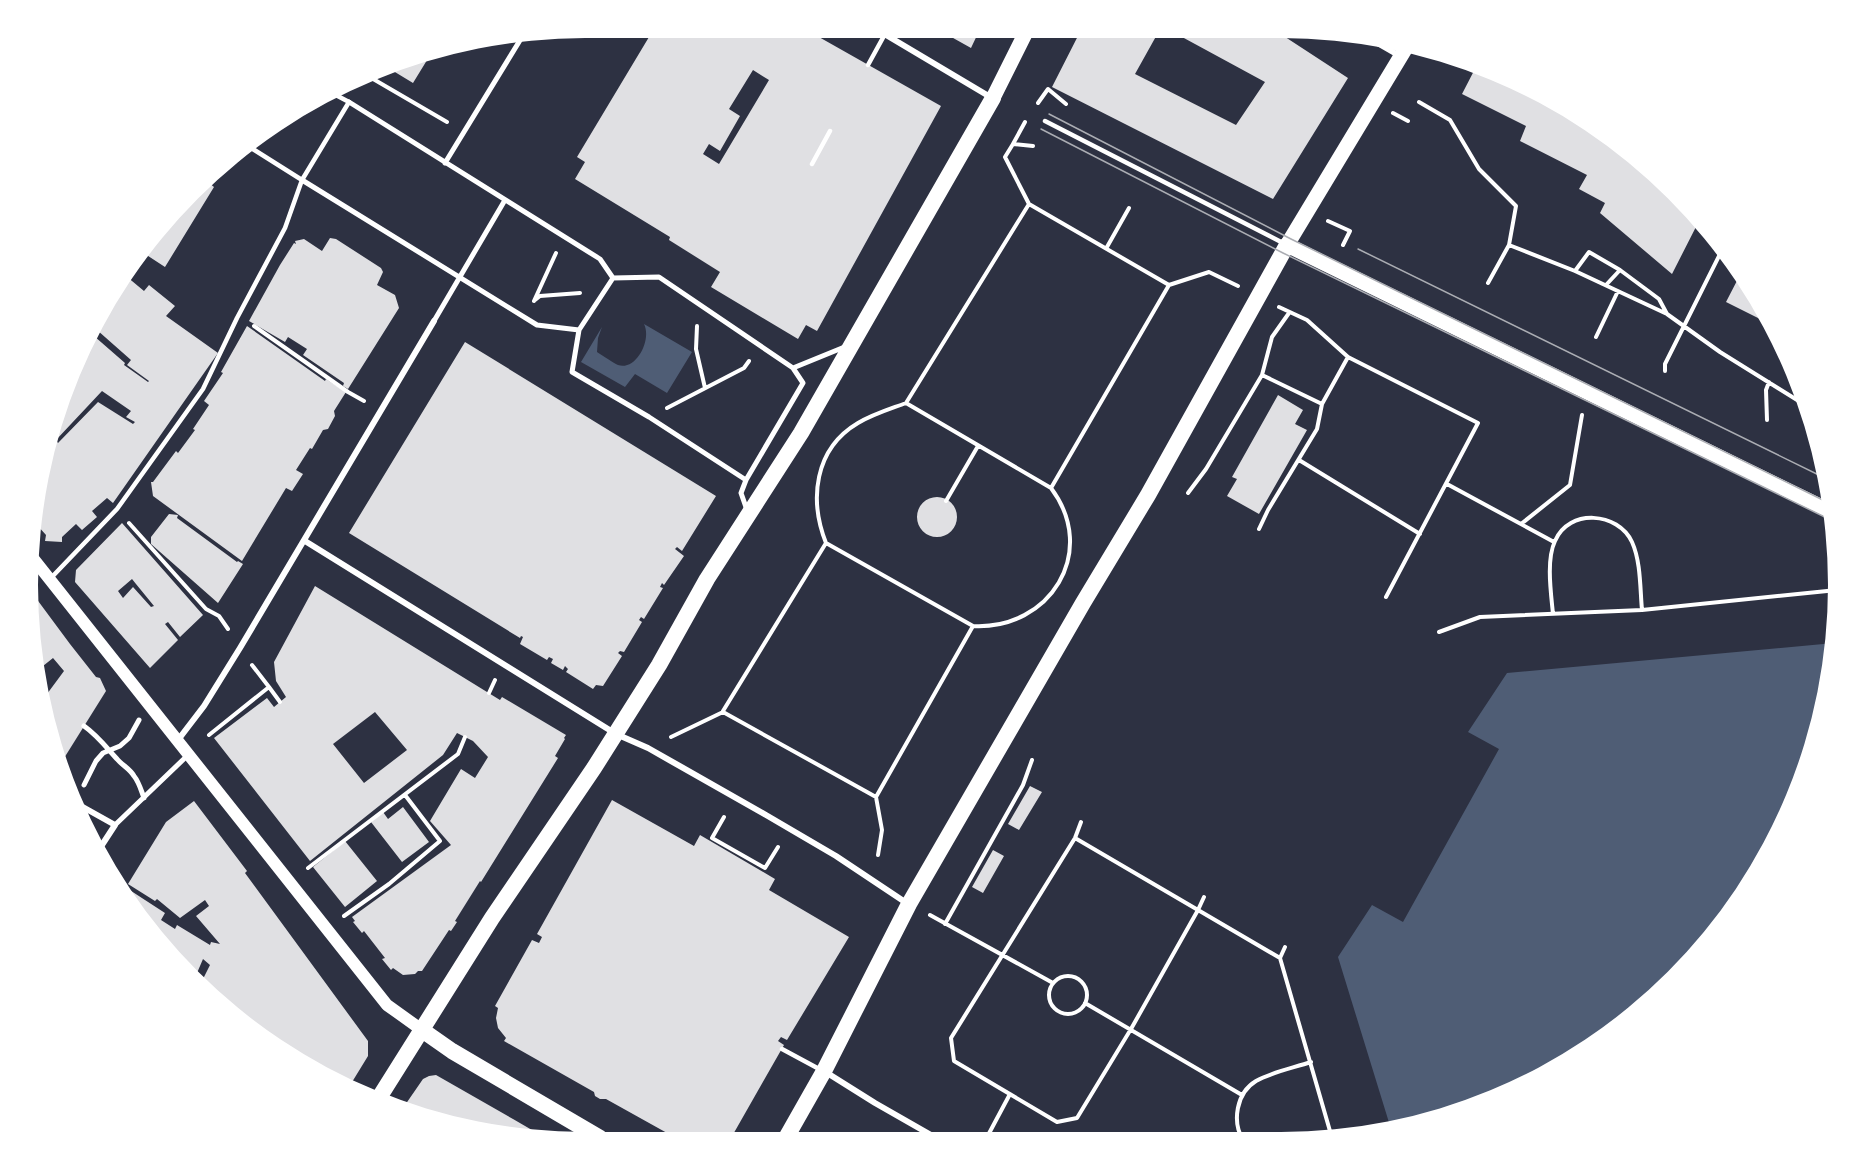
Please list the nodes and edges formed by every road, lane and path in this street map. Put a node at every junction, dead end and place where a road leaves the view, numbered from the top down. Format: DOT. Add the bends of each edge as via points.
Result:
graph roads {
  1 [pos="883,38"];
  2 [pos="892,38"];
  3 [pos="1023,38"];
  4 [pos="519,41"];
  5 [pos="1404,51"];
  6 [pos="868,65"];
  7 [pos="375,79"];
  8 [pos="338,96"];
  9 [pos="993,98"];
  10 [pos="349,102"];
  11 [pos="1419,102"];
  12 [pos="1066,104"];
  13 [pos="1035,106"];
  14 [pos="1390,112"];
  15 [pos="1029,115"];
  16 [pos="1045,121"];
  17 [pos="1408,121"];
  18 [pos="464,131"];
  19 [pos="830,131"];
  20 [pos="1013,144"];
  21 [pos="1032,146"];
  22 [pos="254,150"];
  23 [pos="445,163"];
  24 [pos="812,164"];
  25 [pos="302,180"];
  26 [pos="504,200"];
  27 [pos="1029,204"];
  28 [pos="1129,208"];
  29 [pos="1327,220"];
  30 [pos="563,236"];
  31 [pos="1509,244"];
  32 [pos="1287,245"];
  33 [pos="1107,248"];
  34 [pos="1340,251"];
  35 [pos="1719,257"];
  36 [pos="1620,270"];
  37 [pos="1575,272"];
  38 [pos="460,278"];
  39 [pos="613,278"];
  40 [pos="1488,283"];
  41 [pos="1169,285"];
  42 [pos="1606,285"];
  43 [pos="1241,287"];
  44 [pos="1618,291"];
  45 [pos="590,292"];
  46 [pos="540,296"];
  47 [pos="533,302"];
  48 [pos="699,305"];
  49 [pos="1277,306"];
  50 [pos="1289,313"];
  51 [pos="1667,314"];
  52 [pos="237,318"];
  53 [pos="434,321"];
  54 [pos="1684,326"];
  55 [pos="579,330"];
  56 [pos="1596,337"];
  57 [pos="853,343"];
  58 [pos="761,347"];
  59 [pos="1348,357"];
  60 [pos="793,368"];
  61 [pos="1665,371"];
  62 [pos="1262,375"];
  63 [pos="1769,382"];
  64 [pos="705,388"];
  65 [pos="1591,395"];
  66 [pos="1795,399"];
  67 [pos="906,403"];
  68 [pos="1322,404"];
  69 [pos="381,409"];
  70 [pos="649,417"];
  71 [pos="1767,420"];
  72 [pos="978,446"];
  73 [pos="1299,459"];
  74 [pos="746,480"];
  75 [pos="1447,484"];
  76 [pos="1051,488"];
  77 [pos="1188,493"];
  78 [pos="946,501"];
  79 [pos="1823,508"];
  80 [pos="117,509"];
  81 [pos="748,515"];
  82 [pos="1521,524"];
  83 [pos="1258,530"];
  84 [pos="1420,534"];
  85 [pos="305,541"];
  86 [pos="1554,542"];
  87 [pos="826,543"];
  88 [pos="39,565"];
  89 [pos="50,579"];
  90 [pos="1828,591"];
  91 [pos="1386,597"];
  92 [pos="1642,610"];
  93 [pos="1553,614"];
  94 [pos="972,626"];
  95 [pos="1439,632"];
  96 [pos="240,648"];
  97 [pos="254,668"];
  98 [pos="269,687"];
  99 [pos="280,702"];
  100 [pos="723,712"];
  101 [pos="139,720"];
  102 [pos="84,726"];
  103 [pos="217,730"];
  104 [pos="616,734"];
  105 [pos="465,737"];
  106 [pos="671,737"];
  107 [pos="177,741"];
  108 [pos="110,749"];
  109 [pos="188,755"];
  110 [pos="1032,760"];
  111 [pos="84,784"];
  112 [pos="405,795"];
  113 [pos="876,797"];
  114 [pos="144,798"];
  115 [pos="86,809"];
  116 [pos="369,814"];
  117 [pos="724,817"];
  118 [pos="372,820"];
  119 [pos="1081,822"];
  120 [pos="115,825"];
  121 [pos="1075,838"];
  122 [pos="103,843"];
  123 [pos="778,847"];
  124 [pos="878,855"];
  125 [pos="290,882"];
  126 [pos="1204,897"];
  127 [pos="909,904"];
  128 [pos="1198,910"];
  129 [pos="945,924"];
  130 [pos="330,932"];
  131 [pos="1285,947"];
  132 [pos="1002,954"];
  133 [pos="1280,958"];
  134 [pos="1053,983"];
  135 [pos="1085,1003"];
  136 [pos="1131,1029"];
  137 [pos="422,1030"];
  138 [pos="782,1049"];
  139 [pos="1311,1062"];
  140 [pos="824,1071"];
  141 [pos="382,1093"];
  142 [pos="1010,1094"];
  143 [pos="1242,1095"];
  144 [pos="1330,1129"];
  145 [pos="590,1132"];
  146 [pos="789,1132"];
  147 [pos="926,1132"];
  148 [pos="990,1132"];
  149 [pos="1239,1132"];
  1 -- 6 [label="lane"];
  2 -- 9 [label="street"];
  3 -- 9 [label="main road"];
  4 -- 18 [label="street"];
  5 -- 32 [label="main road"];
  7 -- 18 [label="path"];
  8 -- 10 [label="lane"];
  9 -- 57 [label="highway"];
  10 -- 23 [label="street"];
  10 -- 25 [label="lane"];
  11 -- 31 [label="path" via="1450,120 1479,169 1516,206"];
  12 -- 13 [label="path" via="1048,89"];
  14 -- 17 [label="path"];
  15 -- 20 [label="path"];
  16 -- 32 [label="lane"];
  18 -- 23 [label="street"];
  19 -- 24 [label="lane"];
  20 -- 21 [label="path"];
  20 -- 27 [label="path" via="1005,157"];
  22 -- 25 [label="lane"];
  23 -- 26 [label="street"];
  25 -- 38 [label="street"];
  25 -- 52 [label="lane" via="285,228"];
  26 -- 30 [label="street"];
  26 -- 38 [label="street"];
  27 -- 33 [label="path"];
  27 -- 67 [label="path"];
  28 -- 33 [label="path"];
  29 -- 34 [label="path" via="1350,231"];
  30 -- 39 [label="street" via="600,259"];
  30 -- 47 [label="path"];
  31 -- 37 [label="path"];
  31 -- 40 [label="path"];
  32 -- 65 [label="main road"];
  32 -- 127 [label="highway" via="1148,495"];
  33 -- 41 [label="path"];
  35 -- 54 [label="path"];
  36 -- 37 [label="path" via="1589,252"];
  36 -- 42 [label="path"];
  36 -- 51 [label="path" via="1659,299"];
  37 -- 42 [label="path"];
  38 -- 53 [label="street"];
  38 -- 55 [label="street" via="537,325"];
  39 -- 48 [label="street" via="659,278"];
  39 -- 55 [label="street"];
  41 -- 43 [label="path" via="1209,272"];
  41 -- 76 [label="path"];
  42 -- 44 [label="path"];
  44 -- 51 [label="path"];
  44 -- 56 [label="path"];
  45 -- 46 [label="path"];
  48 -- 58 [label="street"];
  48 -- 64 [label="path" via="696,349"];
  49 -- 50 [label="path"];
  50 -- 59 [label="path" via="1307,320"];
  50 -- 62 [label="path" via="1272,337"];
  51 -- 54 [label="path"];
  52 -- 69 [label="path" via="255,326 348,392"];
  52 -- 80 [label="lane" via="203,389"];
  53 -- 69 [label="street"];
  54 -- 61 [label="path"];
  54 -- 63 [label="path"];
  55 -- 70 [label="street" via="573,372"];
  57 -- 60 [label="street"];
  57 -- 81 [label="highway" via="801,434"];
  58 -- 60 [label="street"];
  58 -- 64 [label="path" via="744,368"];
  59 -- 68 [label="path"];
  59 -- 75 [label="path" via="1478,423"];
  60 -- 74 [label="street" via="803,383"];
  62 -- 68 [label="path"];
  62 -- 77 [label="path"];
  63 -- 66 [label="path"];
  63 -- 71 [label="path"];
  64 -- 70 [label="path"];
  65 -- 79 [label="main road"];
  65 -- 82 [label="path" via="1581,417 1570,485"];
  67 -- 72 [label="path"];
  67 -- 87 [label="path" via="856,424 830,451 817,486 816,505"];
  68 -- 73 [label="path" via="1317,429"];
  69 -- 85 [label="street"];
  70 -- 74 [label="street"];
  72 -- 76 [label="path"];
  72 -- 78 [label="path"];
  73 -- 83 [label="path"];
  73 -- 84 [label="path"];
  74 -- 81 [label="street" via="741,492"];
  75 -- 82 [label="path"];
  75 -- 84 [label="path"];
  76 -- 94 [label="path" via="1060,501 1069,529 1068,559 1055,589 1020,618 991,626"];
  80 -- 89 [label="lane"];
  80 -- 96 [label="path" via="206,609 219,616"];
  81 -- 104 [label="highway"];
  82 -- 86 [label="path"];
  84 -- 91 [label="path"];
  85 -- 96 [label="street"];
  85 -- 104 [label="street"];
  86 -- 92 [label="path" via="1568,525 1588,517 1599,517 1619,526 1633,544"];
  86 -- 93 [label="path" via="1550,574"];
  87 -- 94 [label="path"];
  87 -- 100 [label="path"];
  88 -- 89 [label="main road"];
  89 -- 107 [label="main road"];
  90 -- 92 [label="path"];
  92 -- 93 [label="path"];
  93 -- 95 [label="path" via="1480,618"];
  94 -- 113 [label="path"];
  96 -- 107 [label="street"];
  97 -- 98 [label="path"];
  98 -- 99 [label="path"];
  98 -- 103 [label="path"];
  100 -- 106 [label="path"];
  100 -- 113 [label="path"];
  101 -- 108 [label="street" via="129,738"];
  102 -- 108 [label="street"];
  104 -- 127 [label="street" via="776,821"];
  104 -- 137 [label="highway"];
  105 -- 112 [label="path" via="458,754"];
  107 -- 109 [label="main road"];
  108 -- 111 [label="street" via="96,761"];
  108 -- 114 [label="street" via="135,776"];
  109 -- 114 [label="street"];
  109 -- 125 [label="main road"];
  110 -- 129 [label="path" via="1023,785"];
  112 -- 118 [label="path"];
  112 -- 130 [label="path" via="440,842 341,918"];
  113 -- 124 [label="path" via="882,830"];
  114 -- 120 [label="street"];
  115 -- 120 [label="street"];
  116 -- 118 [label="path"];
  117 -- 123 [label="path" via="712,838 727,849 765,868"];
  118 -- 125 [label="path"];
  119 -- 121 [label="path"];
  120 -- 122 [label="street"];
  121 -- 128 [label="path"];
  121 -- 132 [label="path"];
  125 -- 130 [label="main road"];
  126 -- 128 [label="path"];
  127 -- 129 [label="path"];
  127 -- 140 [label="highway"];
  128 -- 133 [label="path"];
  128 -- 136 [label="path"];
  129 -- 132 [label="path"];
  130 -- 137 [label="main road" via="387,1005"];
  131 -- 133 [label="path"];
  132 -- 134 [label="path"];
  132 -- 142 [label="path" via="951,1038 954,1060"];
  133 -- 139 [label="path"];
  134 -- 135 [label="path" via="1069,976 1077,979 1087,994"];
  134 -- 135 [label="path" via="1048,993 1050,1004 1058,1012 1068,1015"];
  135 -- 136 [label="path"];
  136 -- 142 [label="path" via="1077,1118 1057,1122"];
  136 -- 143 [label="path"];
  137 -- 141 [label="highway"];
  137 -- 145 [label="highway"];
  138 -- 140 [label="lane"];
  139 -- 143 [label="path" via="1254,1082"];
  139 -- 144 [label="path"];
  140 -- 146 [label="highway"];
  140 -- 147 [label="street"];
  142 -- 148 [label="path"];
  143 -- 149 [label="path" via="1237,1113"];
}
